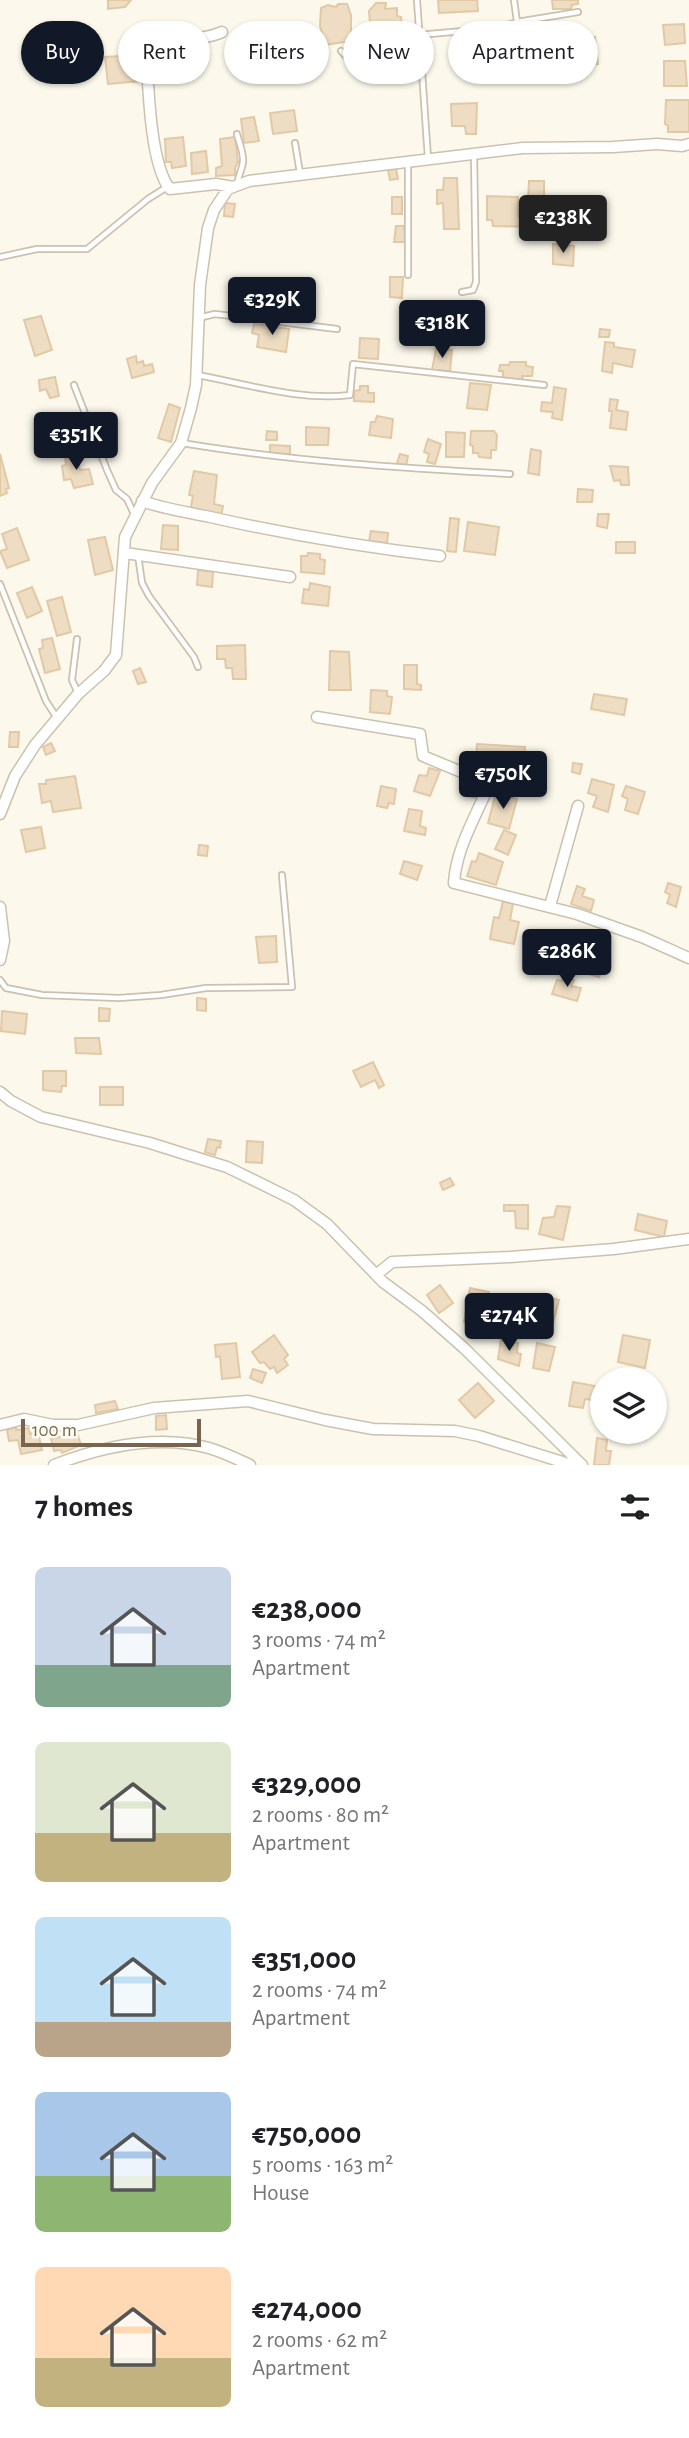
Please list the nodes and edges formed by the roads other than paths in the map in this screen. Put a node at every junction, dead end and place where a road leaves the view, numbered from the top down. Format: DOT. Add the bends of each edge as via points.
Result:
graph roads {
  1 [pos="417,0"];
  2 [pos="514,0"];
  3 [pos="578,12"];
  4 [pos="418,21"];
  5 [pos="517,21"];
  6 [pos="523,21"];
  7 [pos="222,32"];
  8 [pos="422,84"];
  9 [pos="237,134"];
  10 [pos="295,143"];
  11 [pos="689,144"];
  12 [pos="474,154"];
  13 [pos="428,159"];
  14 [pos="408,162"];
  15 [pos="300,174"];
  16 [pos="168,186"];
  17 [pos="235,186"];
  18 [pos="0,257"];
  19 [pos="408,275"];
  20 [pos="462,292"];
  21 [pos="197,318"];
  22 [pos="337,329"];
  23 [pos="196,375"];
  24 [pos="74,384"];
  25 [pos="544,385"];
  26 [pos="181,443"];
  27 [pos="510,474"];
  28 [pos="142,501"];
  29 [pos="134,514"];
  30 [pos="125,553"];
  31 [pos="138,555"];
  32 [pos="440,556"];
  33 [pos="290,577"];
  34 [pos="0,584"];
  35 [pos="77,639"];
  36 [pos="198,667"];
  37 [pos="78,694"];
  38 [pos="317,718"];
  39 [pos="57,719"];
  40 [pos="4,792"];
  41 [pos="578,806"];
  42 [pos="0,814"];
  43 [pos="282,875"];
  44 [pos="0,906"];
  45 [pos="550,906"];
  46 [pos="689,958"];
  47 [pos="0,960"];
  48 [pos="0,979"];
  49 [pos="0,1092"];
  50 [pos="689,1239"];
  51 [pos="376,1275"];
  52 [pos="0,1424"];
  53 [pos="54,1465"];
  54 [pos="250,1465"];
  55 [pos="572,1465"];
  56 [pos="582,1465"];
  1 -- 4 [label="lane"];
  2 -- 5 [label="lane"];
  3 -- 6 [label="lane"];
  7 -- 16 [label="street" via="146,44 158,160"];
  8 -- 13 [label="lane"];
  9 -- 17 [label="lane" via="243,166"];
  10 -- 15 [label="lane"];
  11 -- 12 [label="street" via="523,148"];
  12 -- 13 [label="street"];
  12 -- 20 [label="lane" via="476,282 473,290"];
  13 -- 14 [label="street"];
  14 -- 15 [label="street"];
  14 -- 19 [label="lane"];
  15 -- 17 [label="street"];
  16 -- 17 [label="street"];
  16 -- 18 [label="lane" via="87,249 37,249"];
  17 -- 21 [label="street" via="214,210 208,228"];
  21 -- 22 [label="lane" via="215,314"];
  21 -- 23 [label="street"];
  23 -- 25 [label="lane" via="316,396 350,395 353,364"];
  23 -- 26 [label="street"];
  24 -- 29 [label="lane" via="116,490"];
  26 -- 27 [label="lane" via="329,462"];
  26 -- 28 [label="street"];
  28 -- 29 [label="street"];
  28 -- 32 [label="street" via="240,524"];
  29 -- 30 [label="street" via="125,537"];
  30 -- 31 [label="street"];
  30 -- 37 [label="street" via="116,656"];
  31 -- 33 [label="street"];
  31 -- 36 [label="lane" via="145,590"];
  34 -- 39 [label="lane"];
  35 -- 37 [label="lane" via="72,680"];
  37 -- 39 [label="street"];
  38 -- 45 [label="street" via="420,734 423,757 483,781 488,787 455,868 454,883"];
  39 -- 40 [label="street"];
  40 -- 42 [label="street"];
  41 -- 45 [label="street"];
  43 -- 48 [label="lane" via="292,987 206,988 119,998 42,995 6,988"];
  44 -- 47 [label="street" via="4,941"];
  45 -- 46 [label="street"];
  49 -- 51 [label="street" via="41,1117 227,1167 294,1200 327,1224"];
  50 -- 51 [label="street" via="614,1249 392,1262"];
  51 -- 56 [label="street" via="464,1348"];
  52 -- 55 [label="street" via="24,1419 78,1425 153,1409 248,1401 373,1429 479,1436"];
  53 -- 54 [label="street" via="137,1443 173,1441 211,1448"];
}
